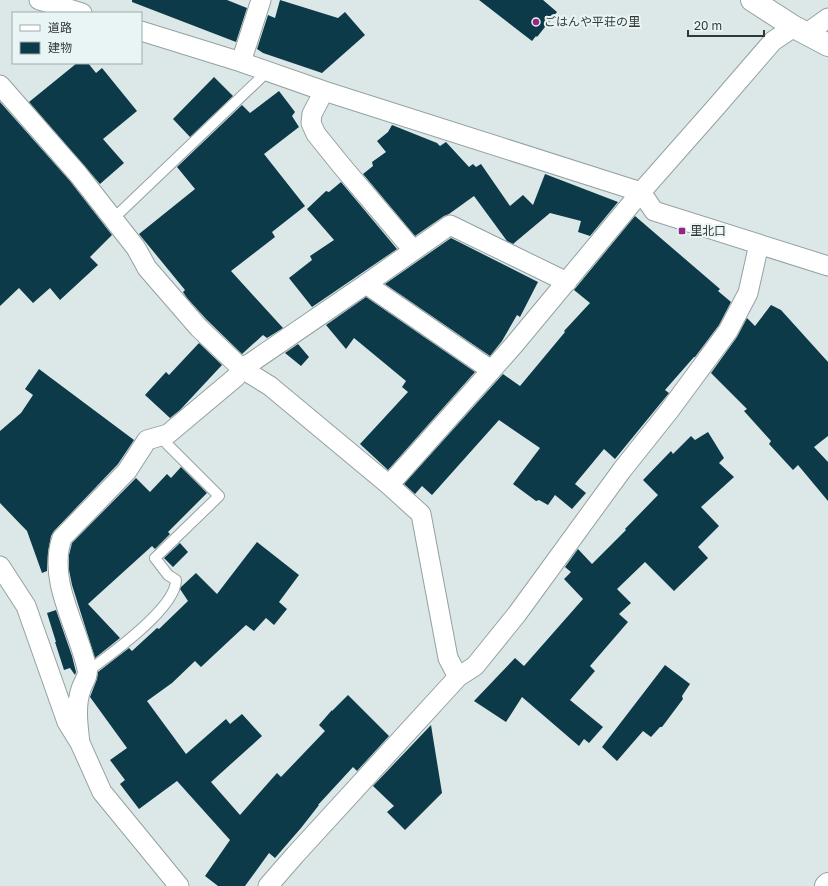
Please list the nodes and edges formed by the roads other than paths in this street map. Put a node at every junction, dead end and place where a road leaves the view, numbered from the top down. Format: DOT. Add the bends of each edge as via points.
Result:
graph roads {
  1 [pos="39,0"];
  2 [pos="261,0"];
  3 [pos="752,0"];
  4 [pos="79,12"];
  5 [pos="828,18"];
  6 [pos="800,30"];
  7 [pos="142,31"];
  8 [pos="828,45"];
  9 [pos="241,62"];
  10 [pos="268,71"];
  11 [pos="0,85"];
  12 [pos="324,91"];
  13 [pos="641,192"];
  14 [pos="113,219"];
  15 [pos="759,244"];
  16 [pos="413,250"];
  17 [pos="828,266"];
  18 [pos="567,282"];
  19 [pos="366,284"];
  20 [pos="241,368"];
  21 [pos="491,370"];
  22 [pos="161,436"];
  23 [pos="389,485"];
  24 [pos="0,566"];
  25 [pos="88,671"];
  26 [pos="458,677"];
  27 [pos="80,743"];
  28 [pos="179,886"];
  29 [pos="268,886"];
  1 -- 4 [label="street"];
  2 -- 9 [label="street"];
  3 -- 6 [label="main road"];
  5 -- 6 [label="street"];
  6 -- 8 [label="main road"];
  6 -- 13 [label="street" via="773,41"];
  7 -- 9 [label="street"];
  9 -- 10 [label="street"];
  10 -- 12 [label="street"];
  10 -- 14 [label="lane"];
  11 -- 14 [label="street" via="78,174"];
  12 -- 13 [label="street"];
  12 -- 16 [label="street" via="312,114 311,123 316,134"];
  13 -- 15 [label="street" via="654,211"];
  13 -- 18 [label="street"];
  14 -- 20 [label="street" via="136,248 147,268 199,328"];
  15 -- 17 [label="street"];
  15 -- 26 [label="street" via="748,293 728,331 517,614 475,666"];
  16 -- 18 [label="street" via="450,225"];
  16 -- 19 [label="street"];
  18 -- 21 [label="street"];
  19 -- 20 [label="street"];
  19 -- 21 [label="street"];
  20 -- 22 [label="street" via="236,377 168,434"];
  20 -- 23 [label="street" via="270,386"];
  21 -- 23 [label="street"];
  22 -- 25 [label="street" via="147,440 127,471 62,538 58,549 59,580"];
  22 -- 25 [label="lane" via="218,496 155,558 168,575 176,580 176,587 169,599 136,633"];
  23 -- 26 [label="street" via="421,514 448,658"];
  24 -- 27 [label="street" via="26,606 67,722"];
  25 -- 27 [label="street" via="77,708"];
  26 -- 29 [label="street"];
  27 -- 28 [label="street" via="102,792"];
}
